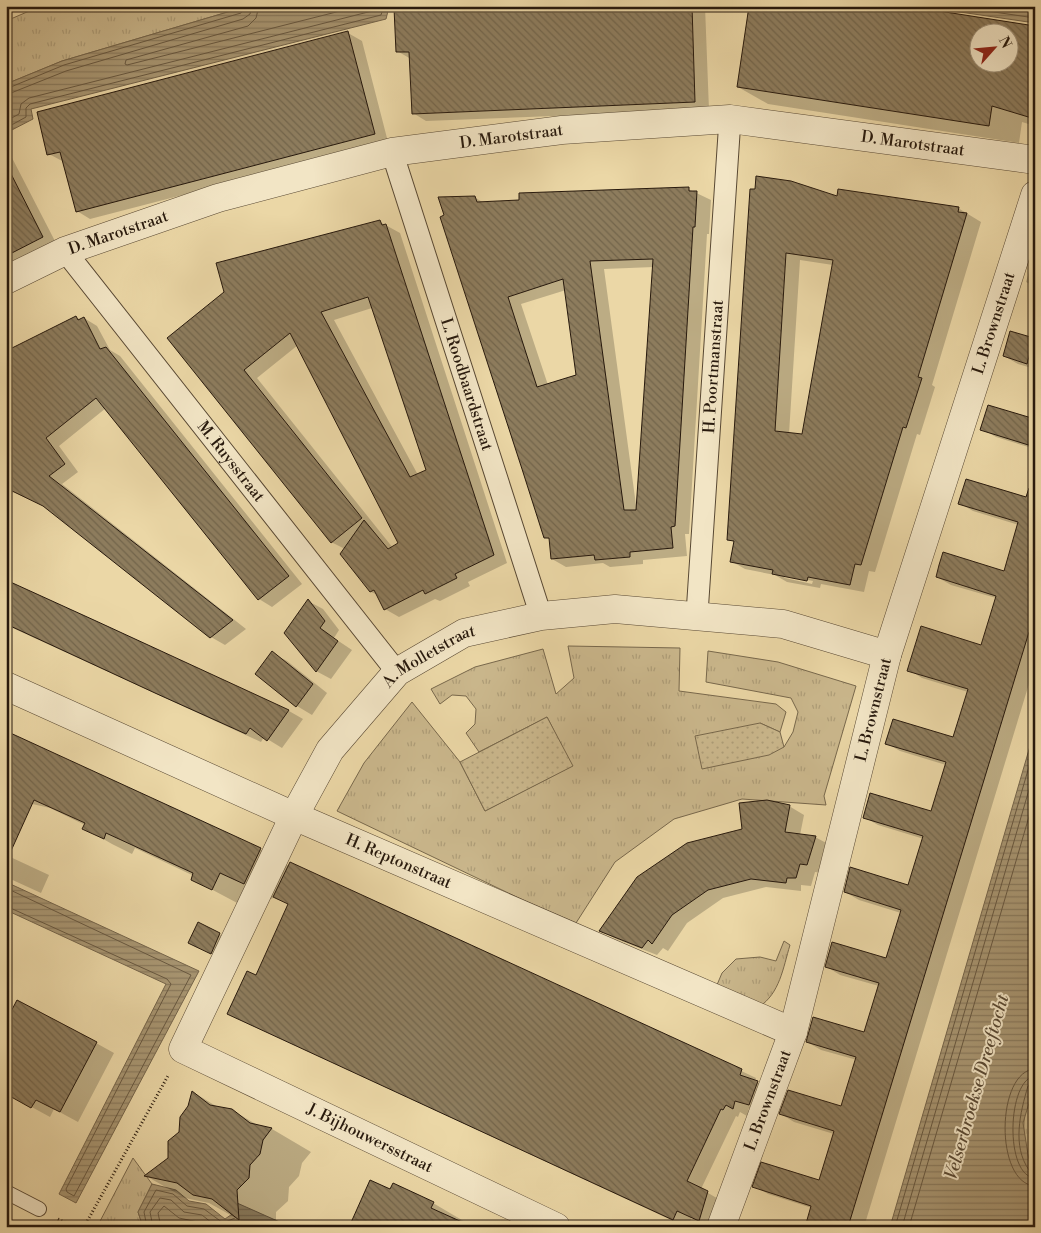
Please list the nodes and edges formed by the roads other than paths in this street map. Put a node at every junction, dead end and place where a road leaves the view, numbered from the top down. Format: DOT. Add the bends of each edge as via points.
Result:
graph roads {
  1 [pos="730,119"];
  2 [pos="392,152"];
  3 [pos="1035,160"];
  4 [pos="1035,195"];
  5 [pos="65,251"];
  6 [pos="6,280"];
  7 [pos="697,614"];
  8 [pos="541,616"];
  9 [pos="887,655"];
  10 [pos="397,672"];
  11 [pos="6,686"];
  12 [pos="294,816"];
  13 [pos="793,1032"];
  14 [pos="184,1049"];
  15 [pos="6,1192"];
  16 [pos="39,1209"];
  17 [pos="556,1227"];
  18 [pos="721,1227"];
  1 -- 2 [label="street, D. Marotstraat" via="562,130"];
  1 -- 3 [label="street, D. Marotstraat"];
  1 -- 7 [label="street, H. Poortmanstraat"];
  2 -- 5 [label="street, D. Marotstraat" via="218,198"];
  2 -- 8 [label="street, L. Roodbaardstraat"];
  4 -- 9 [label="street, L. Brownstraat"];
  5 -- 6 [label="street, D. Marotstraat"];
  5 -- 10 [label="street, M. Ruysstraat"];
  7 -- 8 [label="street, A. Molletstraat" via="615,609"];
  7 -- 9 [label="street, A. Molletstraat" via="783,624"];
  8 -- 10 [label="street, A. Molletstraat" via="464,633"];
  9 -- 13 [label="street, L. Brownstraat"];
  10 -- 12 [label="street, A. Molletstraat" via="330,750"];
  11 -- 12 [label="street, H. Reptonstraat"];
  12 -- 13 [label="street, H. Reptonstraat"];
  12 -- 14 [label="street, A. Molletstraat"];
  13 -- 18 [label="street, L. Brownstraat"];
  14 -- 17 [label="street, J. Bijhouwersstraat"];
  15 -- 16 [label="lane"];
}
